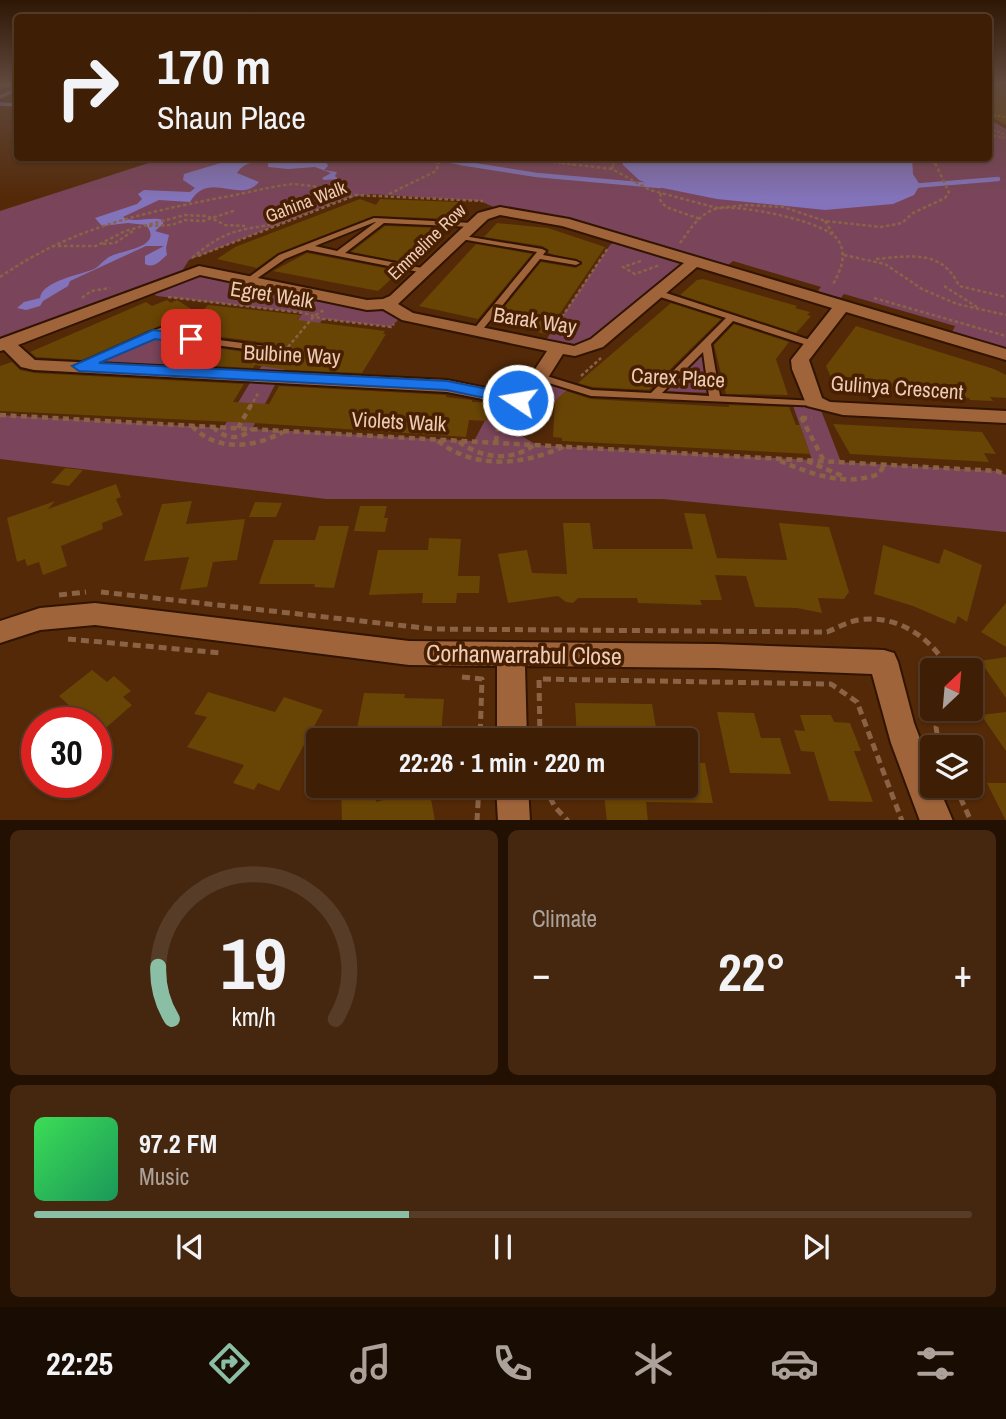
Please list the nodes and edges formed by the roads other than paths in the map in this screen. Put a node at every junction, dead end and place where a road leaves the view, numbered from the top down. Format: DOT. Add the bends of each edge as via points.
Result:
graph roads {
  1 [pos="383,219"];
  2 [pos="473,225"];
  3 [pos="461,237"];
  4 [pos="306,247"];
  5 [pos="338,254"];
  6 [pos="538,256"];
  7 [pos="694,262"];
  8 [pos="576,263"];
  9 [pos="424,271"];
  10 [pos="249,279"];
  11 [pos="657,293"];
  12 [pos="386,304"];
  13 [pos="842,306"];
  14 [pos="732,317"];
  15 [pos="176,325"];
  16 [pos="477,332"];
  17 [pos="153,334"];
  18 [pos="553,343"];
  19 [pos="706,344"];
  20 [pos="813,344"];
  21 [pos="3,345"];
  22 [pos="279,351"];
  23 [pos="1006,355"];
  24 [pos="79,366"];
  25 [pos="540,377"];
  26 [pos="654,396"];
  27 [pos="715,399"];
  28 [pos="817,404"];
  29 [pos="1006,418"];
  30 [pos="0,632"];
  31 [pos="511,655"];
  32 [pos="512,728"];
  33 [pos="513,798"];
  34 [pos="514,820"];
  35 [pos="937,820"];
  1 -- 2 [label="lane"];
  1 -- 4 [label="lane"];
  1 -- 5 [label="lane"];
  2 -- 3 [label="street, Emmeline Row"];
  2 -- 7 [label="street, Emmeline Row" via="488,212 518,214 564,222"];
  3 -- 6 [label="lane" via="542,251"];
  3 -- 9 [label="street, Emmeline Row"];
  4 -- 5 [label="lane"];
  4 -- 10 [label="lane"];
  5 -- 9 [label="lane"];
  6 -- 8 [label="lane"];
  6 -- 16 [label="lane"];
  7 -- 11 [label="street, Barak Way"];
  7 -- 13 [label="street, Emmeline Row"];
  9 -- 12 [label="street, Emmeline Row"];
  10 -- 12 [label="street, Emmeline Row" via="367,305"];
  10 -- 21 [label="street, Emmeline Row" via="190,272"];
  11 -- 14 [label="lane"];
  11 -- 18 [label="street, Barak Way" via="593,346 575,351"];
  12 -- 16 [label="street, Barak Way" via="408,317"];
  13 -- 20 [label="street, Gulinya Crescent"];
  13 -- 23 [label="street, Emmeline Row"];
  14 -- 19 [label="lane"];
  14 -- 20 [label="lane"];
  15 -- 17 [label="lane"];
  16 -- 18 [label="street, Barak Way"];
  17 -- 22 [label="lane"];
  17 -- 24 [label="lane"];
  18 -- 25 [label="street, Bulbine Way"];
  19 -- 26 [label="lane"];
  19 -- 27 [label="lane"];
  20 -- 28 [label="street, Gulinya Crescent" via="800,366"];
  21 -- 24 [label="street, Bulbine Way" via="27,363"];
  24 -- 25 [label="street, Bulbine Way" via="447,386 518,400 527,396"];
  25 -- 26 [label="lane, Carex Place" via="591,393"];
  26 -- 27 [label="lane, Carex Place"];
  27 -- 28 [label="lane, Carex Place"];
  28 -- 29 [label="street, Gulinya Crescent"];
  30 -- 31 [label="street, Corhanwarrabul Close" via="40,619 95,614 409,653"];
  31 -- 32 [label="street"];
  31 -- 35 [label="street, Corhanwarrabul Close" via="884,662 904,743"];
  33 -- 34 [label="street"];
}
